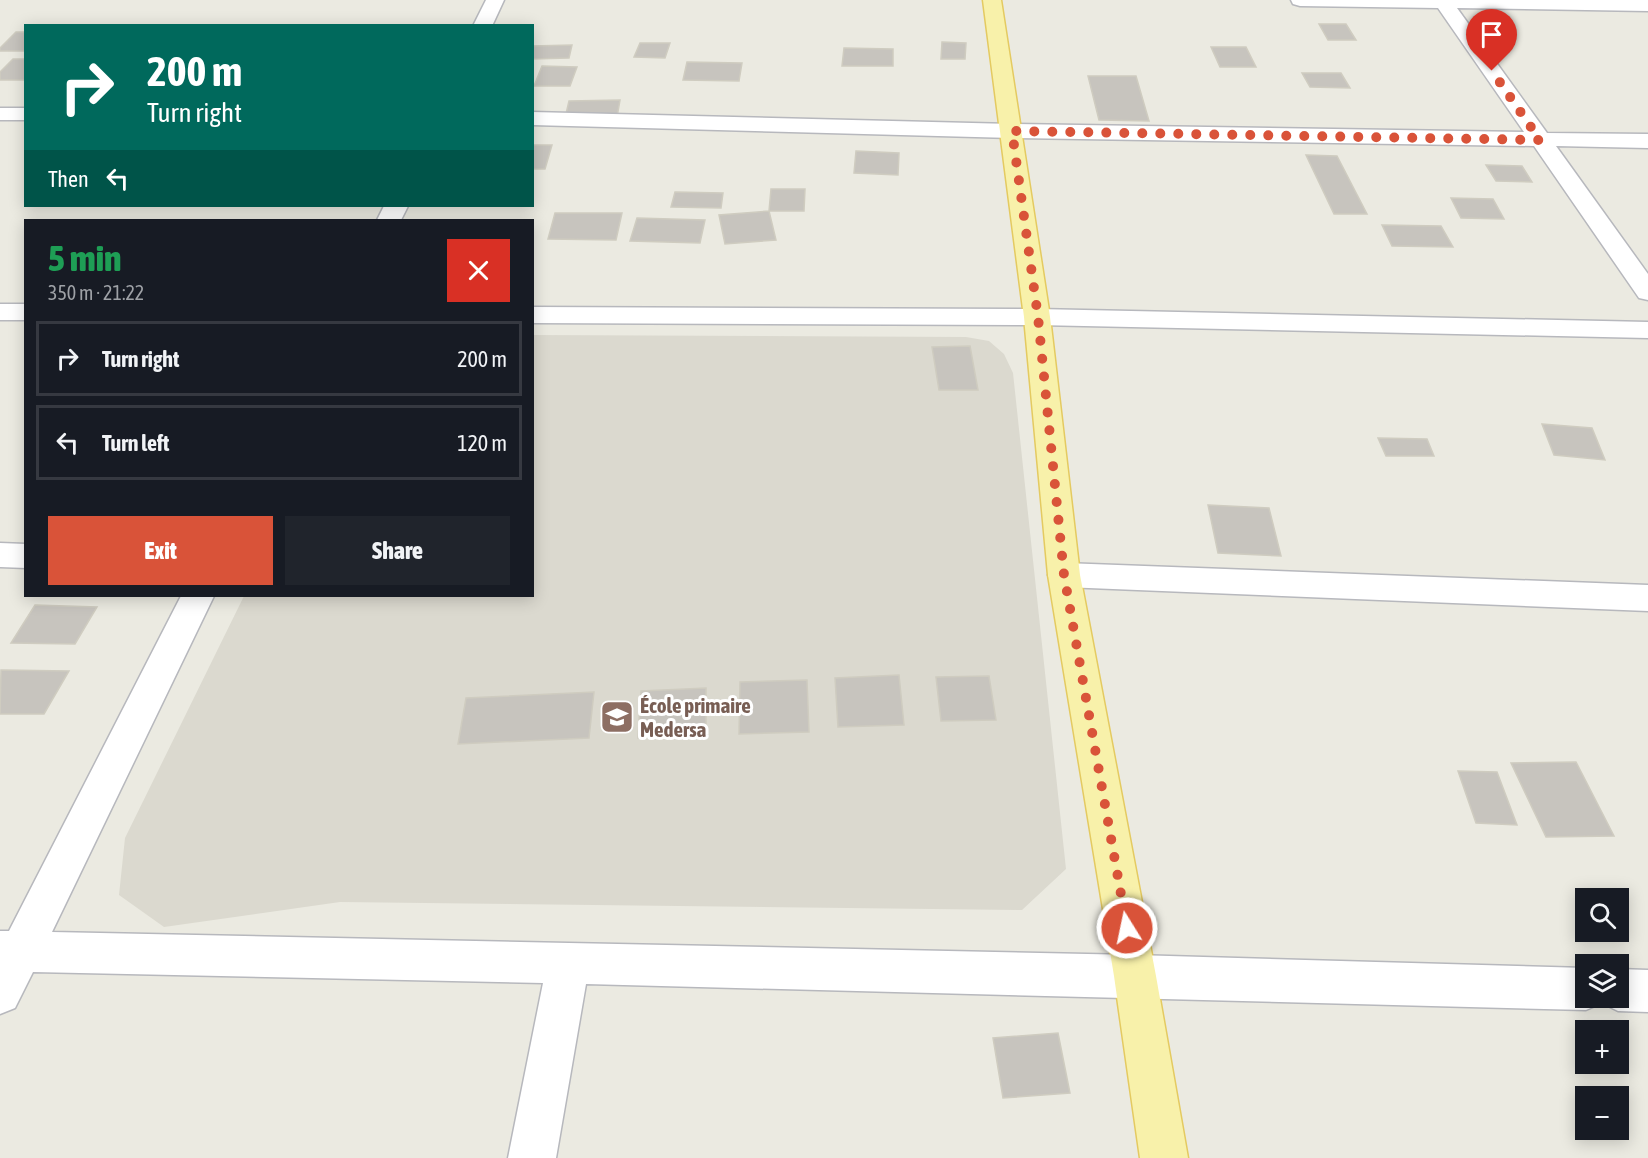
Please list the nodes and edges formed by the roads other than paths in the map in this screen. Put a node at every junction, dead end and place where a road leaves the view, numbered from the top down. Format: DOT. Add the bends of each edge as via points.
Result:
graph roads {
  1 [pos="495,0"];
  2 [pos="992,0"];
  3 [pos="1300,0"];
  4 [pos="1443,1"];
  5 [pos="1648,5"];
  6 [pos="483,24"];
  7 [pos="0,114"];
  8 [pos="24,114"];
  9 [pos="534,118"];
  10 [pos="1012,131"];
  11 [pos="1540,140"];
  12 [pos="1648,141"];
  13 [pos="1648,292"];
  14 [pos="0,312"];
  15 [pos="24,312"];
  16 [pos="534,315"];
  17 [pos="1038,317"];
  18 [pos="1648,330"];
  19 [pos="0,555"];
  20 [pos="24,556"];
  21 [pos="1064,575"];
  22 [pos="196,597"];
  23 [pos="1648,598"];
  24 [pos="10,951"];
  25 [pos="568,964"];
  26 [pos="1135,976"];
  27 [pos="1575,989"];
  28 [pos="1629,990"];
  29 [pos="1648,991"];
  30 [pos="0,993"];
  31 [pos="532,1158"];
  32 [pos="1164,1158"];
  1 -- 6 [label="street"];
  2 -- 10 [label="main road"];
  3 -- 4 [label="street"];
  4 -- 5 [label="street"];
  4 -- 11 [label="street"];
  7 -- 8 [label="street"];
  9 -- 10 [label="street"];
  10 -- 11 [label="street"];
  10 -- 17 [label="main road"];
  11 -- 12 [label="street"];
  11 -- 13 [label="street"];
  14 -- 15 [label="street"];
  16 -- 17 [label="street"];
  17 -- 18 [label="street"];
  17 -- 21 [label="main road"];
  19 -- 20 [label="street"];
  21 -- 23 [label="street"];
  21 -- 26 [label="main road"];
  22 -- 24 [label="street"];
  24 -- 25 [label="street"];
  24 -- 30 [label="street"];
  25 -- 26 [label="street"];
  25 -- 31 [label="street"];
  26 -- 27 [label="street"];
  26 -- 32 [label="main road"];
  28 -- 29 [label="street"];
}
